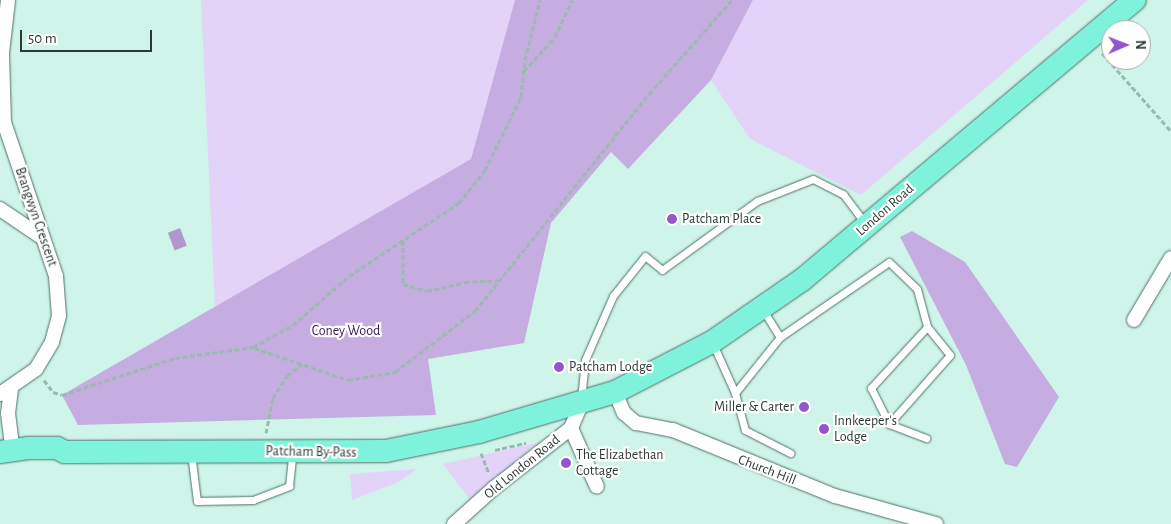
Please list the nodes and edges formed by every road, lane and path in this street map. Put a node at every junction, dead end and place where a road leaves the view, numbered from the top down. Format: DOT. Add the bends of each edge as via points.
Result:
graph roads {
  1 [pos="8,0"];
  2 [pos="540,0"];
  3 [pos="572,0"];
  4 [pos="732,0"];
  5 [pos="1135,0"];
  6 [pos="1091,39"];
  7 [pos="1,52"];
  8 [pos="524,72"];
  9 [pos="2,124"];
  10 [pos="1171,131"];
  11 [pos="0,209"];
  12 [pos="868,226"];
  13 [pos="40,236"];
  14 [pos="403,240"];
  15 [pos="1171,258"];
  16 [pos="498,280"];
  17 [pos="762,308"];
  18 [pos="1134,320"];
  19 [pos="927,327"];
  20 [pos="780,337"];
  21 [pos="712,342"];
  22 [pos="253,347"];
  23 [pos="303,364"];
  24 [pos="36,369"];
  25 [pos="4,390"];
  26 [pos="615,392"];
  27 [pos="735,393"];
  28 [pos="580,404"];
  29 [pos="889,424"];
  30 [pos="571,428"];
  31 [pos="266,436"];
  32 [pos="926,438"];
  33 [pos="6,452"];
  34 [pos="190,452"];
  35 [pos="293,452"];
  36 [pos="481,453"];
  37 [pos="790,453"];
  38 [pos="597,487"];
  39 [pos="494,488"];
  40 [pos="454,524"];
  41 [pos="936,524"];
  1 -- 7 [label="street, Brangwyn Crescent"];
  2 -- 8 [label="path"];
  3 -- 8 [label="path" via="555,37"];
  4 -- 16 [label="path" via="649,94"];
  5 -- 6 [label="highway, London Road"];
  6 -- 10 [label="path" via="1124,81"];
  6 -- 12 [label="highway, London Road"];
  7 -- 9 [label="street, Brangwyn Crescent"];
  8 -- 14 [label="path" via="521,97 486,170 459,202"];
  9 -- 13 [label="street, Brangwyn Crescent"];
  11 -- 13 [label="street"];
  12 -- 17 [label="highway, London Road"];
  12 -- 28 [label="lane" via="843,194 813,179 757,201 662,270 645,256 612,296 585,360"];
  13 -- 24 [label="street, Brangwyn Crescent" via="56,276 59,316 52,342"];
  14 -- 16 [label="path" via="403,284 427,291 465,282"];
  14 -- 22 [label="path" via="349,276 293,324"];
  15 -- 18 [label="street"];
  16 -- 23 [label="path" via="475,310 395,372 348,380"];
  17 -- 20 [label="lane"];
  17 -- 21 [label="highway, London Road"];
  19 -- 20 [label="lane" via="917,289 888,262"];
  19 -- 29 [label="lane" via="871,388"];
  19 -- 29 [label="lane" via="950,355"];
  20 -- 27 [label="lane"];
  21 -- 26 [label="highway, London Road"];
  21 -- 27 [label="lane"];
  22 -- 23 [label="path"];
  22 -- 24 [label="path" via="175,358 62,395 53,392"];
  23 -- 31 [label="path" via="287,376 273,398"];
  24 -- 25 [label="street, Brangwyn Crescent"];
  25 -- 33 [label="street, Brangwyn Crescent" via="8,413"];
  26 -- 28 [label="highway, Patcham By-Pass"];
  26 -- 41 [label="street, Church Hill" via="624,413 636,423 673,430 835,496"];
  27 -- 37 [label="lane" via="745,430"];
  28 -- 30 [label="street, Old London Road"];
  28 -- 35 [label="highway, Patcham By-Pass" via="479,432 386,451"];
  29 -- 32 [label="lane"];
  30 -- 38 [label="street"];
  30 -- 39 [label="street, Old London Road"];
  33 -- 34 [label="highway, Patcham By-Pass" via="28,448 57,448 65,452"];
  34 -- 35 [label="highway, Patcham By-Pass"];
  34 -- 35 [label="lane" via="197,501 254,500 289,486"];
  36 -- 39 [label="path"];
  39 -- 40 [label="street, Old London Road"];
}
